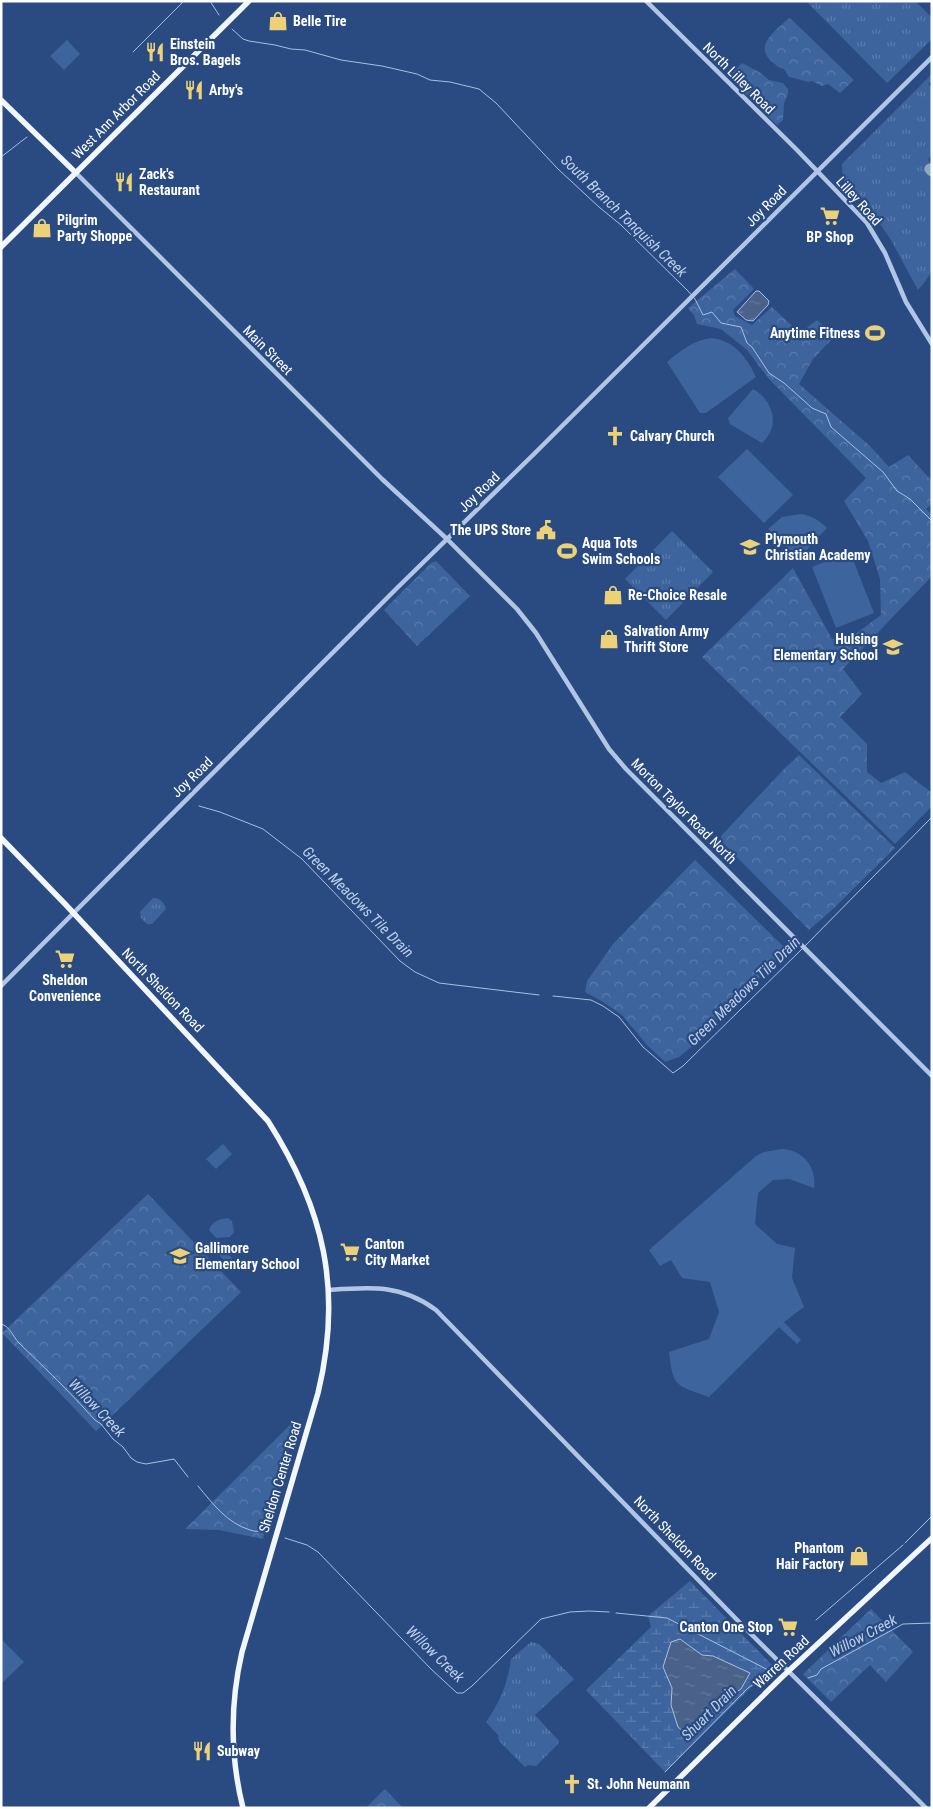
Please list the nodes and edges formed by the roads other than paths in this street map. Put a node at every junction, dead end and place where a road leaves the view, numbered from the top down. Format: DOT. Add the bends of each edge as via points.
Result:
graph roads {
  1 [pos="249,1"];
  2 [pos="646,1"];
  3 [pos="932,57"];
  4 [pos="1,100"];
  5 [pos="818,171"];
  6 [pos="76,173"];
  7 [pos="1,247"];
  8 [pos="932,344"];
  9 [pos="447,539"];
  10 [pos="1,838"];
  11 [pos="74,913"];
  12 [pos="1,986"];
  13 [pos="932,1076"];
  14 [pos="295,1167"];
  15 [pos="329,1290"];
  16 [pos="932,1538"];
  17 [pos="789,1671"];
  18 [pos="243,1808"];
  19 [pos="649,1808"];
  20 [pos="926,1808"];
  1 -- 6 [label="main road, West Ann Arbor Road"];
  2 -- 5 [label="street, North Lilley Road"];
  3 -- 5 [label="street, Joy Road"];
  4 -- 6 [label="main road"];
  5 -- 8 [label="street, Lilley Road" via="872,230 906,302"];
  5 -- 9 [label="street, Joy Road"];
  6 -- 7 [label="main road, West Ann Arbor Road"];
  6 -- 9 [label="street, Main Street" via="382,479"];
  9 -- 11 [label="street, Joy Road"];
  9 -- 13 [label="street, Morton Taylor Road North" via="529,624 604,742 626,769"];
  10 -- 11 [label="main road, North Sheldon Road"];
  11 -- 12 [label="street, Joy Road"];
  11 -- 14 [label="main road, North Sheldon Road" via="256,1106"];
  14 -- 15 [label="main road, Sheldon Center Road" via="319,1227"];
  15 -- 17 [label="street, North Sheldon Road" via="394,1289 430,1305"];
  15 -- 18 [label="main road, Sheldon Center Road" via="329,1341 318,1393 238,1669 232,1733 235,1771"];
  16 -- 17 [label="main road, Warren Road"];
  17 -- 19 [label="main road, Warren Road"];
  17 -- 20 [label="street, North Sheldon Road"];
}
